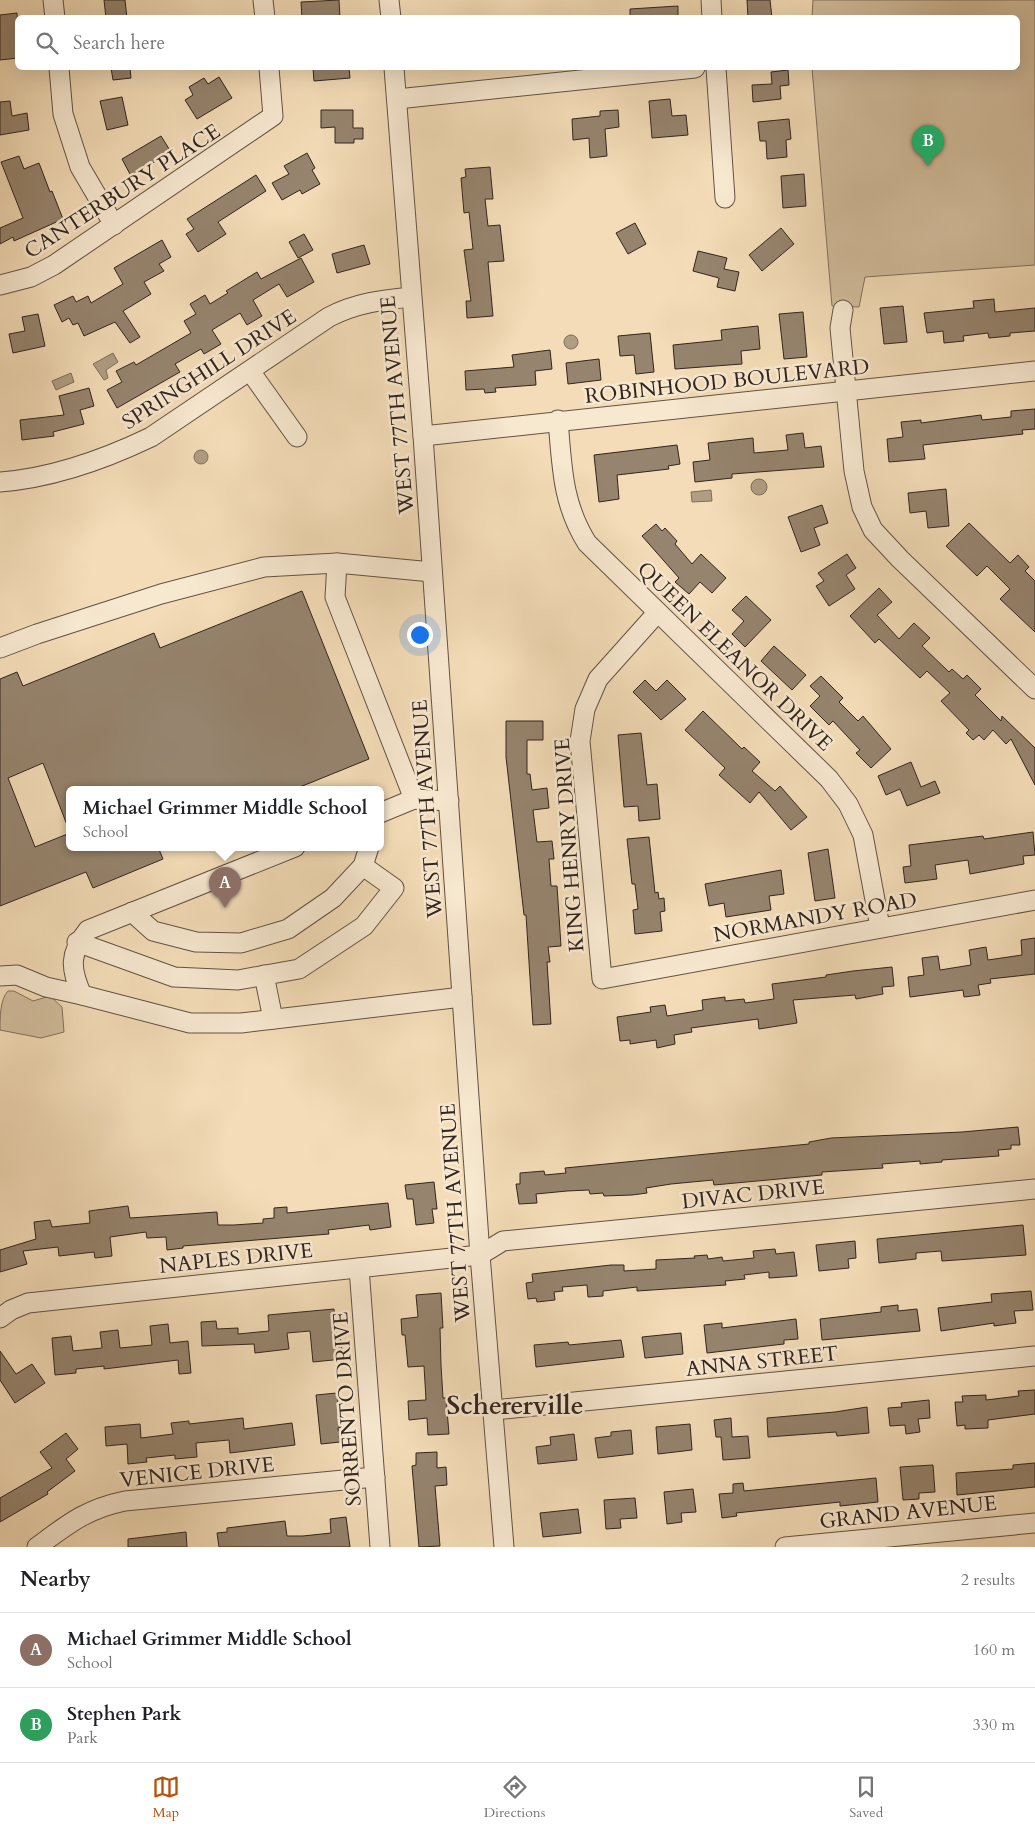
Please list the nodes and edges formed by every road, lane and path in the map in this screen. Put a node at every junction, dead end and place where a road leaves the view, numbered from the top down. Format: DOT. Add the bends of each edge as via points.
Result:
graph roads {
  1 [pos="53,0"];
  2 [pos="264,0"];
  3 [pos="389,0"];
  4 [pos="711,0"];
  5 [pos="55,15"];
  6 [pos="265,15"];
  7 [pos="390,15"];
  8 [pos="712,15"];
  9 [pos="59,70"];
  10 [pos="269,70"];
  11 [pos="394,70"];
  12 [pos="676,70"];
  13 [pos="716,70"];
  14 [pos="397,100"];
  15 [pos="725,198"];
  16 [pos="114,225"];
  17 [pos="0,285"];
  18 [pos="411,297"];
  19 [pos="843,310"];
  20 [pos="250,371"];
  21 [pos="1035,372"];
  22 [pos="845,391"];
  23 [pos="558,420"];
  24 [pos="423,436"];
  25 [pos="297,437"];
  26 [pos="0,482"];
  27 [pos="337,563"];
  28 [pos="432,572"];
  29 [pos="657,613"];
  30 [pos="0,648"];
  31 [pos="1035,689"];
  32 [pos="414,799"];
  33 [pos="449,801"];
  34 [pos="384,811"];
  35 [pos="285,851"];
  36 [pos="368,851"];
  37 [pos="363,866"];
  38 [pos="1035,900"];
  39 [pos="132,912"];
  40 [pos="880,927"];
  41 [pos="77,942"];
  42 [pos="264,975"];
  43 [pos="0,976"];
  44 [pos="602,979"];
  45 [pos="82,995"];
  46 [pos="462,997"];
  47 [pos="273,1019"];
  48 [pos="1035,1189"];
  49 [pos="480,1255"];
  50 [pos="359,1268"];
  51 [pos="0,1318"];
  52 [pos="1035,1356"];
  53 [pos="494,1410"];
  54 [pos="375,1477"];
  55 [pos="1035,1522"];
  56 [pos="37,1547"];
  57 [pos="380,1547"];
  58 [pos="504,1547"];
  59 [pos="785,1547"];
  1 -- 5 [label="street"];
  2 -- 6 [label="street"];
  3 -- 7 [label="street"];
  4 -- 8 [label="street"];
  9 -- 16 [label="street" via="63,114 80,167"];
  10 -- 16 [label="street, CANTERBURY PLACE" via="274,116"];
  11 -- 14 [label="street, WEST 77TH AVENUE"];
  12 -- 14 [label="street"];
  13 -- 15 [label="street"];
  14 -- 18 [label="street, WEST 77TH AVENUE"];
  16 -- 17 [label="street, CANTERBURY PLACE" via="39,273"];
  18 -- 20 [label="street, SPRINGHILL DRIVE" via="373,300 348,307"];
  18 -- 24 [label="street, WEST 77TH AVENUE"];
  19 -- 22 [label="street" via="840,328"];
  20 -- 25 [label="street"];
  20 -- 26 [label="street, SPRINGHILL DRIVE" via="151,437 123,450 58,473"];
  21 -- 22 [label="street, ROBINHOOD BOULEVARD"];
  22 -- 23 [label="street, ROBINHOOD BOULEVARD"];
  22 -- 31 [label="street" via="854,470 862,507 872,530"];
  23 -- 24 [label="street, ROBINHOOD BOULEVARD"];
  23 -- 29 [label="street, QUEEN ELEANOR DRIVE" via="565,490 574,521 587,543"];
  24 -- 28 [label="street, WEST 77TH AVENUE"];
  27 -- 28 [label="street"];
  27 -- 30 [label="street" via="264,566 161,594"];
  27 -- 32 [label="street" via="335,597"];
  28 -- 33 [label="street, WEST 77TH AVENUE"];
  29 -- 40 [label="street, QUEEN ELEANOR DRIVE" via="829,779 848,804 863,835"];
  29 -- 44 [label="street, KING HENRY DRIVE" via="598,679 585,709 580,741"];
  32 -- 33 [label="street"];
  32 -- 34 [label="street"];
  33 -- 46 [label="street, WEST 77TH AVENUE"];
  35 -- 39 [label="street"];
  36 -- 37 [label="street"];
  37 -- 39 [label="street" via="333,898 288,930 241,943 196,942 153,930"];
  37 -- 42 [label="street" via="394,888 364,926 299,968"];
  38 -- 40 [label="street, NORMANDY ROAD"];
  39 -- 41 [label="street" via="88,930"];
  40 -- 44 [label="street, NORMANDY ROAD"];
  41 -- 42 [label="street" via="174,977 238,980"];
  41 -- 45 [label="street" via="72,973"];
  42 -- 47 [label="street"];
  43 -- 45 [label="street" via="17,975 46,987"];
  45 -- 47 [label="street" via="190,1023"];
  46 -- 47 [label="street"];
  46 -- 49 [label="street, WEST 77TH AVENUE"];
  48 -- 49 [label="street, DIVAC DRIVE" via="503,1241"];
  49 -- 50 [label="street, NAPLES DRIVE"];
  49 -- 53 [label="street, WEST 77TH AVENUE"];
  50 -- 51 [label="street, NAPLES DRIVE" via="28,1303"];
  50 -- 54 [label="street, SORRENTO DRIVE"];
  52 -- 53 [label="street, ANNA STREET"];
  53 -- 58 [label="street, WEST 77TH AVENUE"];
  54 -- 56 [label="street, VENICE DRIVE" via="125,1501 82,1514"];
  54 -- 57 [label="street, SORRENTO DRIVE"];
  55 -- 59 [label="street, GRAND AVENUE"];
}
